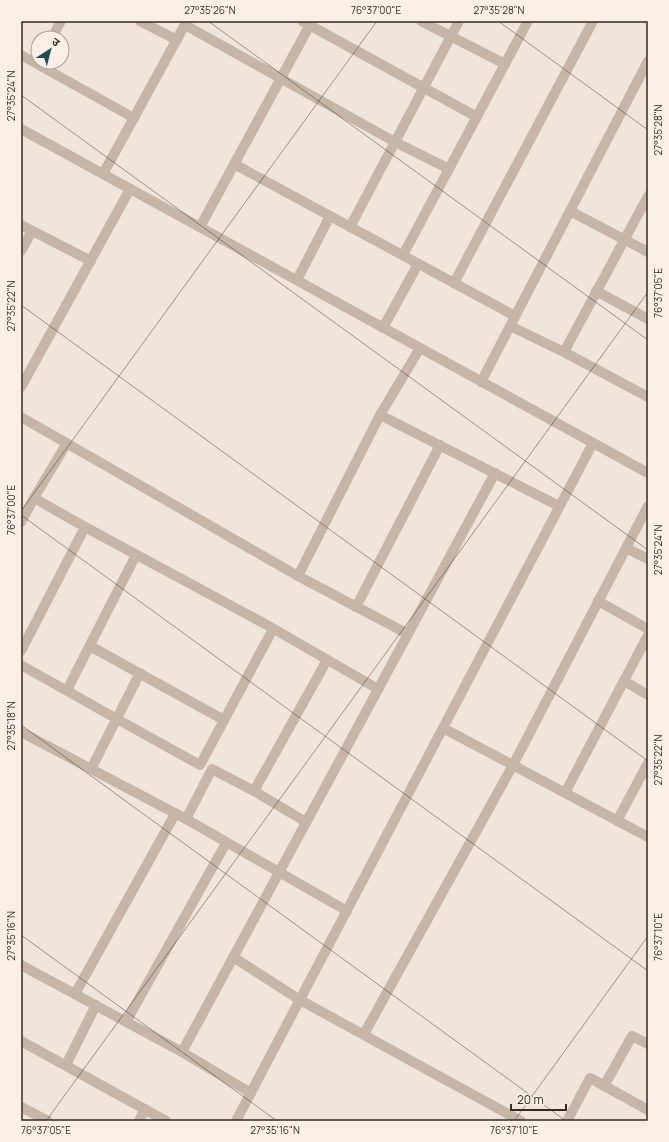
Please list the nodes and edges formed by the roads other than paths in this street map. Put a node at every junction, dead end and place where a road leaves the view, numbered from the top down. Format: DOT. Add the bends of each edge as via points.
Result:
graph roads {
  1 [pos="61,21"];
  2 [pos="140,21"];
  3 [pos="421,21"];
  4 [pos="459,21"];
  5 [pos="528,21"];
  6 [pos="593,21"];
  7 [pos="308,22"];
  8 [pos="186,23"];
  9 [pos="56,30"];
  10 [pos="450,37"];
  11 [pos="177,40"];
  12 [pos="648,61"];
  13 [pos="505,64"];
  14 [pos="51,70"];
  15 [pos="281,78"];
  16 [pos="423,88"];
  17 [pos="477,117"];
  18 [pos="134,118"];
  19 [pos="21,129"];
  20 [pos="395,142"];
  21 [pos="234,164"];
  22 [pos="449,169"];
  23 [pos="104,174"];
  24 [pos="130,189"];
  25 [pos="648,196"];
  26 [pos="570,211"];
  27 [pos="330,216"];
  28 [pos="21,225"];
  29 [pos="200,227"];
  30 [pos="350,227"];
  31 [pos="32,231"];
  32 [pos="625,240"];
  33 [pos="21,251"];
  34 [pos="648,252"];
  35 [pos="403,255"];
  36 [pos="91,261"];
  37 [pos="418,264"];
  38 [pos="297,280"];
  39 [pos="454,283"];
  40 [pos="596,291"];
  41 [pos="515,316"];
  42 [pos="648,319"];
  43 [pos="510,326"];
  44 [pos="383,328"];
  45 [pos="420,348"];
  46 [pos="564,352"];
  47 [pos="481,382"];
  48 [pos="21,387"];
  49 [pos="648,397"];
  50 [pos="380,415"];
  51 [pos="21,417"];
  52 [pos="67,443"];
  53 [pos="593,443"];
  54 [pos="440,445"];
  55 [pos="495,473"];
  56 [pos="648,473"];
  57 [pos="34,498"];
  58 [pos="559,506"];
  59 [pos="648,506"];
  60 [pos="21,522"];
  61 [pos="85,527"];
  62 [pos="626,548"];
  63 [pos="136,555"];
  64 [pos="648,559"];
  65 [pos="298,576"];
  66 [pos="598,601"];
  67 [pos="356,607"];
  68 [pos="273,629"];
  69 [pos="648,629"];
  70 [pos="408,634"];
  71 [pos="648,635"];
  72 [pos="90,646"];
  73 [pos="21,651"];
  74 [pos="326,660"];
  75 [pos="21,665"];
  76 [pos="140,673"];
  77 [pos="624,681"];
  78 [pos="378,689"];
  79 [pos="67,690"];
  80 [pos="648,695"];
  81 [pos="116,720"];
  82 [pos="224,720"];
  83 [pos="443,728"];
  84 [pos="21,732"];
  85 [pos="648,763"];
  86 [pos="513,765"];
  87 [pos="92,769"];
  88 [pos="254,791"];
  89 [pos="565,793"];
  90 [pos="175,814"];
  91 [pos="186,819"];
  92 [pos="617,821"];
  93 [pos="306,822"];
  94 [pos="648,837"];
  95 [pos="226,843"];
  96 [pos="279,873"];
  97 [pos="347,911"];
  98 [pos="233,957"];
  99 [pos="21,965"];
  100 [pos="75,994"];
  101 [pos="300,1000"];
  102 [pos="96,1005"];
  103 [pos="126,1022"];
  104 [pos="364,1034"];
  105 [pos="21,1041"];
  106 [pos="648,1044"];
  107 [pos="182,1052"];
  108 [pos="66,1065"];
  109 [pos="604,1086"];
  110 [pos="251,1093"];
  111 [pos="21,1106"];
  112 [pos="145,1109"];
  113 [pos="648,1110"];
  114 [pos="48,1121"];
  115 [pos="139,1121"];
  116 [pos="166,1121"];
  117 [pos="236,1121"];
  118 [pos="521,1121"];
  119 [pos="567,1121"];
  1 -- 9 [label="street"];
  2 -- 11 [label="street"];
  3 -- 10 [label="street"];
  4 -- 10 [label="street"];
  5 -- 13 [label="street"];
  6 -- 39 [label="street"];
  7 -- 15 [label="street"];
  7 -- 16 [label="street"];
  8 -- 11 [label="street"];
  8 -- 15 [label="street"];
  10 -- 13 [label="street"];
  10 -- 16 [label="street"];
  11 -- 18 [label="street"];
  12 -- 26 [label="street"];
  13 -- 17 [label="street"];
  14 -- 18 [label="street"];
  15 -- 20 [label="street"];
  15 -- 21 [label="street"];
  16 -- 17 [label="street"];
  16 -- 20 [label="street"];
  17 -- 22 [label="street"];
  18 -- 23 [label="street"];
  19 -- 23 [label="street"];
  20 -- 22 [label="street"];
  20 -- 30 [label="street"];
  21 -- 27 [label="street"];
  21 -- 29 [label="street"];
  22 -- 35 [label="street"];
  23 -- 24 [label="street"];
  24 -- 29 [label="street"];
  24 -- 36 [label="street"];
  25 -- 32 [label="street"];
  26 -- 32 [label="street"];
  26 -- 41 [label="street"];
  27 -- 30 [label="street"];
  27 -- 38 [label="street"];
  28 -- 31 [label="street"];
  29 -- 38 [label="street"];
  30 -- 35 [label="street"];
  31 -- 33 [label="street"];
  31 -- 36 [label="street"];
  32 -- 34 [label="street"];
  32 -- 40 [label="street"];
  35 -- 37 [label="street"];
  36 -- 48 [label="street"];
  37 -- 39 [label="street"];
  37 -- 44 [label="street"];
  38 -- 44 [label="street"];
  39 -- 41 [label="street"];
  40 -- 42 [label="street"];
  40 -- 46 [label="street"];
  41 -- 43 [label="street"];
  43 -- 46 [label="street"];
  43 -- 47 [label="street"];
  44 -- 45 [label="street"];
  45 -- 47 [label="street"];
  45 -- 50 [label="street"];
  46 -- 49 [label="street"];
  47 -- 53 [label="street"];
  50 -- 54 [label="street"];
  50 -- 65 [label="street"];
  51 -- 52 [label="street"];
  52 -- 57 [label="street"];
  52 -- 65 [label="street"];
  53 -- 56 [label="street"];
  53 -- 58 [label="street"];
  54 -- 55 [label="street"];
  54 -- 67 [label="street"];
  55 -- 58 [label="street"];
  55 -- 70 [label="street"];
  57 -- 60 [label="street"];
  57 -- 61 [label="street"];
  58 -- 83 [label="street"];
  59 -- 62 [label="street"];
  61 -- 63 [label="street"];
  61 -- 73 [label="street"];
  62 -- 64 [label="street"];
  62 -- 66 [label="street"];
  63 -- 68 [label="street"];
  63 -- 72 [label="street"];
  65 -- 67 [label="street"];
  66 -- 69 [label="street"];
  66 -- 86 [label="street"];
  67 -- 70 [label="street"];
  68 -- 74 [label="street"];
  68 -- 82 [label="street"];
  70 -- 78 [label="street"];
  71 -- 77 [label="street"];
  72 -- 76 [label="street"];
  72 -- 79 [label="street"];
  74 -- 78 [label="street"];
  74 -- 88 [label="street"];
  75 -- 79 [label="street"];
  76 -- 81 [label="street"];
  76 -- 82 [label="street"];
  77 -- 80 [label="street"];
  77 -- 89 [label="street"];
  78 -- 93 [label="street"];
  79 -- 81 [label="street"];
  81 -- 82 [label="street" via="200,765"];
  81 -- 87 [label="street"];
  83 -- 86 [label="street"];
  83 -- 97 [label="street"];
  84 -- 87 [label="street"];
  85 -- 92 [label="street"];
  86 -- 89 [label="street"];
  86 -- 104 [label="street"];
  87 -- 90 [label="street"];
  88 -- 91 [label="street" via="212,769"];
  88 -- 93 [label="street"];
  89 -- 92 [label="street"];
  90 -- 91 [label="street"];
  90 -- 100 [label="street"];
  91 -- 95 [label="street"];
  92 -- 94 [label="street"];
  93 -- 96 [label="street"];
  95 -- 96 [label="street"];
  95 -- 103 [label="street"];
  96 -- 97 [label="street"];
  96 -- 98 [label="street"];
  97 -- 101 [label="street"];
  98 -- 101 [label="street"];
  98 -- 107 [label="street"];
  99 -- 100 [label="street"];
  100 -- 102 [label="street"];
  101 -- 104 [label="street"];
  101 -- 110 [label="street"];
  102 -- 103 [label="street"];
  102 -- 108 [label="street"];
  103 -- 107 [label="street"];
  104 -- 118 [label="street"];
  105 -- 108 [label="street"];
  106 -- 109 [label="street" via="632,1036"];
  107 -- 110 [label="street"];
  108 -- 112 [label="street"];
  109 -- 113 [label="street"];
  109 -- 119 [label="street" via="590,1078"];
  110 -- 117 [label="street"];
  111 -- 114 [label="street"];
  112 -- 115 [label="street"];
  112 -- 116 [label="street"];
}
